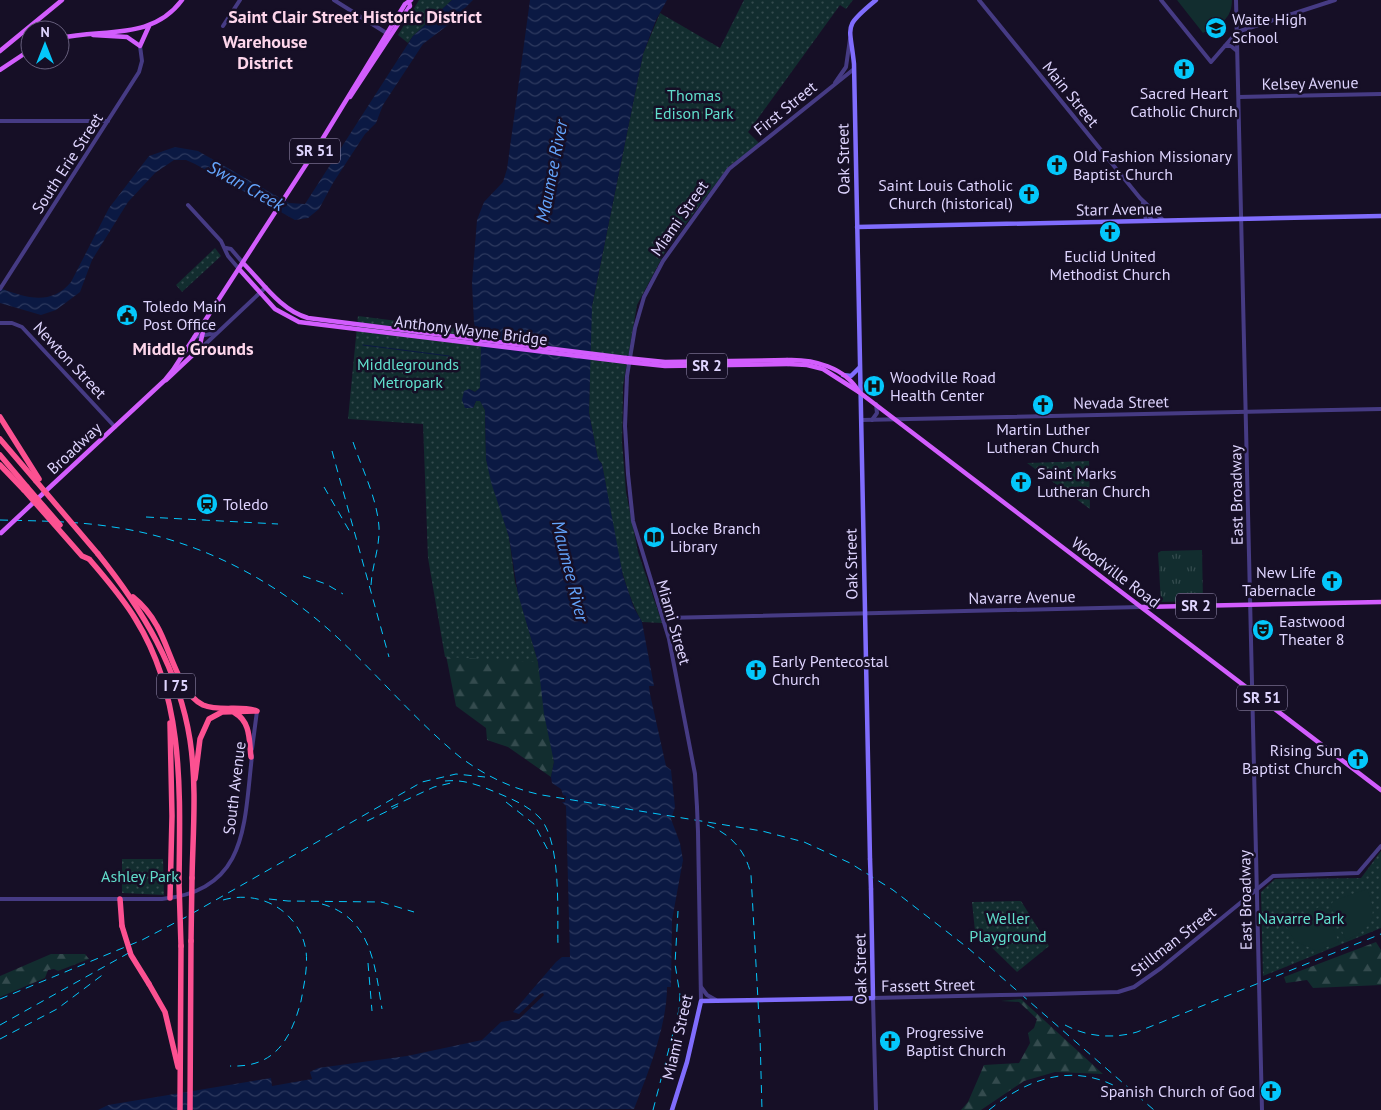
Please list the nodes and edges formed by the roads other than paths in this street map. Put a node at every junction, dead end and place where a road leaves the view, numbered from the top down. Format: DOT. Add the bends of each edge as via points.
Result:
graph roads {
  1 [pos="62,0"];
  2 [pos="240,0"];
  3 [pos="334,0"];
  4 [pos="876,0"];
  5 [pos="979,0"];
  6 [pos="1161,0"];
  7 [pos="1236,0"];
  8 [pos="1334,0"];
  9 [pos="182,1"];
  10 [pos="410,1"];
  11 [pos="149,26"];
  12 [pos="223,26"];
  13 [pos="1237,32"];
  14 [pos="89,34"];
  15 [pos="387,34"];
  16 [pos="70,37"];
  17 [pos="392,37"];
  18 [pos="850,39"];
  19 [pos="140,46"];
  20 [pos="1225,46"];
  21 [pos="0,51"];
  22 [pos="1237,51"];
  23 [pos="20,57"];
  24 [pos="854,69"];
  25 [pos="0,70"];
  26 [pos="834,86"];
  27 [pos="1381,94"];
  28 [pos="1238,97"];
  29 [pos="345,103"];
  30 [pos="0,121"];
  31 [pos="108,121"];
  32 [pos="732,167"];
  33 [pos="1143,204"];
  34 [pos="188,205"];
  35 [pos="1151,210"];
  36 [pos="1381,216"];
  37 [pos="1242,220"];
  38 [pos="1146,221"];
  39 [pos="1153,221"];
  40 [pos="1165,221"];
  41 [pos="857,228"];
  42 [pos="226,248"];
  43 [pos="243,263"];
  44 [pos="239,270"];
  45 [pos="266,286"];
  46 [pos="0,289"];
  47 [pos="259,292"];
  48 [pos="312,321"];
  49 [pos="0,323"];
  50 [pos="205,323"];
  51 [pos="216,333"];
  52 [pos="204,334"];
  53 [pos="194,337"];
  54 [pos="192,357"];
  55 [pos="626,360"];
  56 [pos="788,362"];
  57 [pos="860,367"];
  58 [pos="842,375"];
  59 [pos="165,380"];
  60 [pos="860,392"];
  61 [pos="876,404"];
  62 [pos="1381,409"];
  63 [pos="1246,412"];
  64 [pos="0,417"];
  65 [pos="861,420"];
  66 [pos="872,420"];
  67 [pos="896,420"];
  68 [pos="115,427"];
  69 [pos="0,439"];
  70 [pos="0,455"];
  71 [pos="0,465"];
  72 [pos="38,480"];
  73 [pos="26,489"];
  74 [pos="1,534"];
  75 [pos="129,593"];
  76 [pos="1381,602"];
  77 [pos="1251,605"];
  78 [pos="1142,607"];
  79 [pos="865,614"];
  80 [pos="663,618"];
  81 [pos="161,676"];
  82 [pos="1253,691"];
  83 [pos="257,711"];
  84 [pos="233,712"];
  85 [pos="251,757"];
  86 [pos="194,788"];
  87 [pos="1381,790"];
  88 [pos="1381,846"];
  89 [pos="1257,891"];
  90 [pos="170,898"];
  91 [pos="0,899"];
  92 [pos="120,899"];
  93 [pos="701,984"];
  94 [pos="1125,990"];
  95 [pos="873,998"];
  96 [pos="701,1001"];
  97 [pos="718,1001"];
  98 [pos="181,1076"];
  99 [pos="180,1110"];
  100 [pos="190,1110"];
  101 [pos="672,1110"];
  102 [pos="876,1110"];
  103 [pos="1262,1110"];
  1 -- 21 [label="main road"];
  2 -- 12 [label="street"];
  3 -- 15 [label="street"];
  4 -- 18 [label="main road, Oak Street" via="854,18"];
  5 -- 33 [label="street, Main Street"];
  6 -- 20 [label="street" via="1211,62"];
  7 -- 13 [label="street, East Broadway"];
  8 -- 13 [label="street"];
  9 -- 11 [label="main road" via="167,16"];
  10 -- 15 [label="main road, SR 51"];
  10 -- 17 [label="main road, SR 51"];
  11 -- 14 [label="main road" via="126,32"];
  11 -- 19 [label="main road"];
  13 -- 20 [label="street"];
  13 -- 22 [label="street, East Broadway"];
  14 -- 16 [label="main road"];
  14 -- 19 [label="main road" via="127,37"];
  15 -- 17 [label="street"];
  15 -- 29 [label="main road, SR 51"];
  17 -- 29 [label="main road, SR 51"];
  18 -- 24 [label="main road, Oak Street"];
  18 -- 26 [label="street" via="846,67"];
  19 -- 31 [label="street, South Erie Street" via="140,69"];
  20 -- 22 [label="street"];
  22 -- 28 [label="street, East Broadway"];
  23 -- 25 [label="main road"];
  24 -- 26 [label="street, First Street"];
  24 -- 41 [label="main road, Oak Street"];
  26 -- 32 [label="street, First Street"];
  27 -- 28 [label="street, Kelsey Avenue"];
  28 -- 37 [label="street, East Broadway"];
  29 -- 43 [label="main road, SR 51"];
  30 -- 31 [label="street"];
  31 -- 46 [label="street, South Erie Street"];
  32 -- 80 [label="street, Miami Street" via="663,261 644,298 634,328 626,400 628,474 637,538"];
  33 -- 35 [label="street, Main Street"];
  33 -- 38 [label="street, Main Street"];
  33 -- 39 [label="street"];
  34 -- 42 [label="street"];
  35 -- 39 [label="street"];
  35 -- 40 [label="street, Main Street"];
  36 -- 37 [label="main road, Starr Avenue"];
  37 -- 40 [label="main road, Starr Avenue"];
  37 -- 63 [label="street, East Broadway"];
  38 -- 39 [label="main road, Starr Avenue"];
  38 -- 41 [label="main road, Starr Avenue"];
  39 -- 40 [label="main road, Starr Avenue"];
  41 -- 57 [label="main road, Oak Street"];
  42 -- 43 [label="street"];
  42 -- 44 [label="street"];
  43 -- 44 [label="main road, Broadway"];
  43 -- 45 [label="main road, SR 2"];
  44 -- 47 [label="main road, SR 2"];
  44 -- 50 [label="main road, Broadway"];
  45 -- 47 [label="street, Broadway"];
  45 -- 48 [label="main road, SR 2" via="289,309"];
  47 -- 48 [label="main road, SR 2" via="286,318 300,323"];
  47 -- 51 [label="street, Broadway"];
  48 -- 55 [label="main road, Anthony Wayne Bridge / SR 2"];
  49 -- 68 [label="street, Newton Street" via="22,327"];
  50 -- 52 [label="main road"];
  50 -- 53 [label="main road, Broadway"];
  51 -- 52 [label="street"];
  51 -- 54 [label="street, Broadway"];
  52 -- 53 [label="street"];
  52 -- 54 [label="main road" via="200,348"];
  53 -- 59 [label="main road, Broadway"];
  54 -- 59 [label="main road, Broadway"];
  55 -- 56 [label="main road, Woodville Road / SR 2, bridge"];
  56 -- 58 [label="main road, Woodville Road / SR 2" via="813,361"];
  56 -- 60 [label="main road, Woodville Road / SR 2" via="823,369"];
  57 -- 58 [label="main road" via="851,376"];
  57 -- 60 [label="main road, Oak Street"];
  58 -- 60 [label="main road, Woodville Road / SR 2"];
  59 -- 68 [label="main road, Broadway"];
  60 -- 61 [label="main road, Woodville Road / SR 2"];
  60 -- 65 [label="main road, Oak Street"];
  61 -- 66 [label="street" via="877,413"];
  61 -- 67 [label="main road, Woodville Road / SR 2"];
  62 -- 63 [label="street, Nevada Street"];
  63 -- 67 [label="street, Nevada Street"];
  63 -- 77 [label="street, East Broadway"];
  64 -- 72 [label="highway"];
  65 -- 66 [label="street, Nevada Street"];
  65 -- 79 [label="main road, Oak Street"];
  66 -- 67 [label="street, Nevada Street"];
  67 -- 78 [label="main road, Woodville Road / SR 2"];
  68 -- 74 [label="main road, Broadway, bridge"];
  69 -- 72 [label="highway"];
  70 -- 73 [label="highway, I 75"];
  71 -- 73 [label="highway"];
  72 -- 75 [label="highway, I 75, bridge"];
  73 -- 81 [label="highway, I 75 / I 75, bridge" via="116,591 136,620"];
  75 -- 83 [label="highway" via="158,626 193,698 204,705"];
  75 -- 86 [label="highway, I 75" via="152,632 175,683 190,740"];
  76 -- 77 [label="main road, Navarre Avenue / SR 2"];
  77 -- 78 [label="main road, Navarre Avenue / SR 2"];
  77 -- 82 [label="street, East Broadway"];
  78 -- 79 [label="street, Navarre Avenue"];
  78 -- 82 [label="main road, Woodville Road / SR 51"];
  79 -- 80 [label="street, Navarre Avenue"];
  79 -- 95 [label="main road, Oak Street, bridge"];
  80 -- 93 [label="street, Miami Street, bridge" via="695,774"];
  81 -- 90 [label="highway" via="172,748"];
  81 -- 98 [label="highway, I 75 / I 75, bridge" via="178,749"];
  82 -- 87 [label="main road, Woodville Road / SR 51"];
  82 -- 89 [label="street, East Broadway"];
  83 -- 84 [label="highway"];
  83 -- 85 [label="street, South Avenue"];
  84 -- 85 [label="highway" via="247,726"];
  84 -- 86 [label="highway" via="216,714 206,723 200,739"];
  85 -- 90 [label="street, South Avenue" via="242,836 233,860 207,887"];
  86 -- 100 [label="highway, I 75, bridge"];
  88 -- 89 [label="street, Stillman Street" via="1358,873 1273,876"];
  89 -- 94 [label="street, Stillman Street" via="1161,968"];
  89 -- 103 [label="street, East Broadway"];
  90 -- 92 [label="street, South Avenue"];
  91 -- 92 [label="street, South Avenue"];
  92 -- 98 [label="highway, bridge" via="122,926 130,955 165,1012"];
  93 -- 96 [label="street, Miami Street"];
  93 -- 97 [label="street" via="707,995"];
  94 -- 95 [label="street, Fassett Street, bridge"];
  95 -- 97 [label="main road, Fassett Street"];
  95 -- 102 [label="street, Oak Street"];
  96 -- 97 [label="main road, Fassett Street"];
  96 -- 101 [label="main road, Miami Street"];
  98 -- 99 [label="highway, I 75 / I 75"];
}
